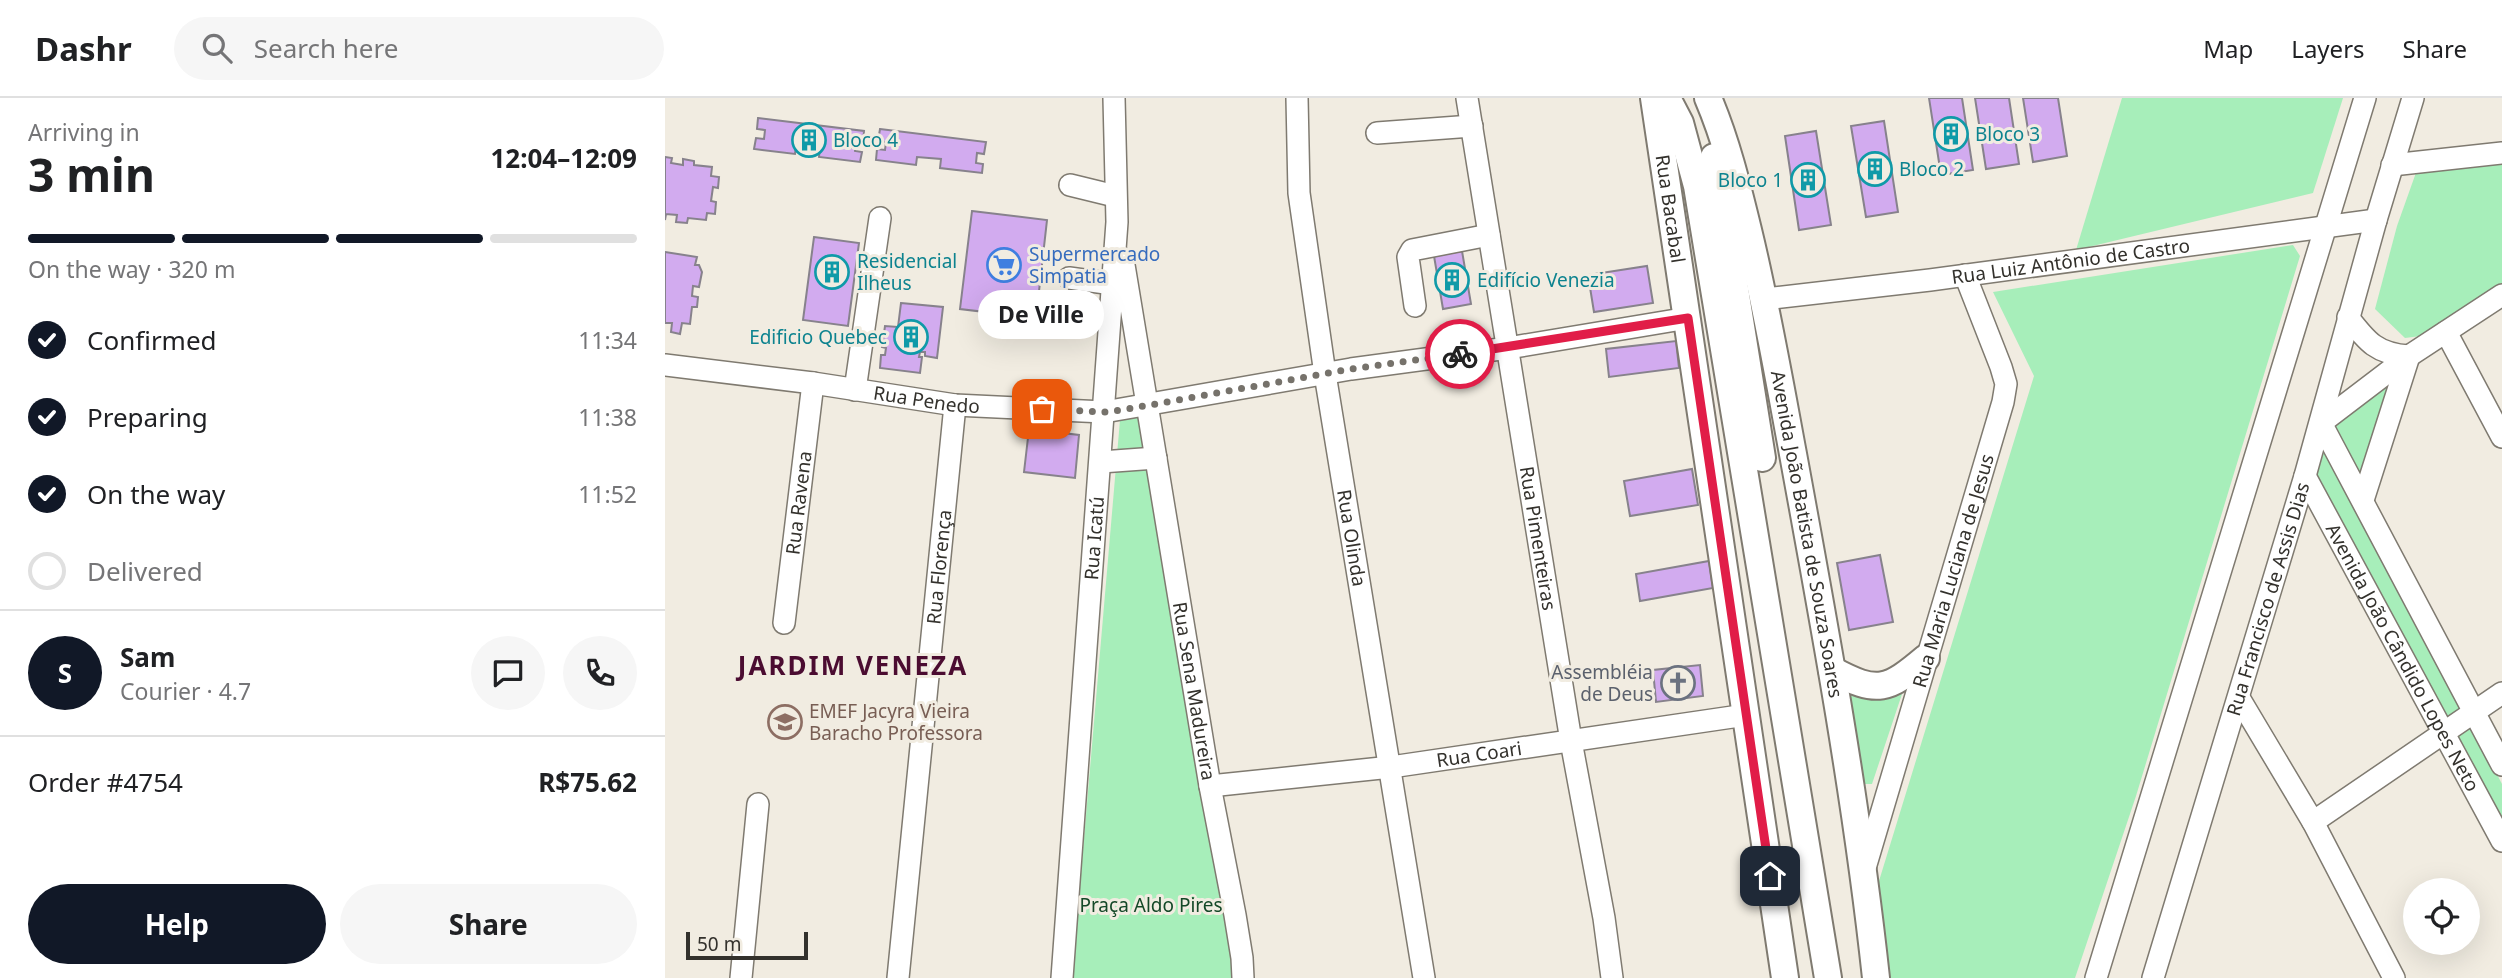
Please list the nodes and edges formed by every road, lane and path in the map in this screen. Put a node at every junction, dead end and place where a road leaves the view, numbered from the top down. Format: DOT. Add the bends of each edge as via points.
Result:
graph roads {
  1 [pos="1114,98"];
  2 [pos="1297,98"];
  3 [pos="1467,98"];
  4 [pos="1654,98"];
  5 [pos="1667,98"];
  6 [pos="1707,98"];
  7 [pos="2365,98"];
  8 [pos="2413,98"];
  9 [pos="1472,126"];
  10 [pos="1377,132"];
  11 [pos="2502,153"];
  12 [pos="2392,165"];
  13 [pos="1070,185"];
  14 [pos="1115,196"];
  15 [pos="880,218"];
  16 [pos="2376,220"];
  17 [pos="1117,222"];
  18 [pos="2326,226"];
  19 [pos="1489,235"];
  20 [pos="1965,275"];
  21 [pos="1069,278"];
  22 [pos="1113,284"];
  23 [pos="2502,295"];
  24 [pos="1765,299"];
  25 [pos="1415,306"];
  26 [pos="2348,317"];
  27 [pos="1688,318"];
  28 [pos="2446,332"];
  29 [pos="1508,348"];
  30 [pos="2409,356"];
  31 [pos="665,365"];
  32 [pos="1325,374"];
  33 [pos="813,383"];
  34 [pos="855,390"];
  35 [pos="1148,404"];
  36 [pos="955,405"];
  37 [pos="1104,412"];
  38 [pos="2321,423"];
  39 [pos="2502,437"];
  40 [pos="1156,458"];
  41 [pos="1101,462"];
  42 [pos="2305,476"];
  43 [pos="2363,500"];
  44 [pos="784,623"];
  45 [pos="1926,658"];
  46 [pos="1832,670"];
  47 [pos="2502,693"];
  48 [pos="2239,698"];
  49 [pos="2474,712"];
  50 [pos="1746,715"];
  51 [pos="2445,733"];
  52 [pos="1571,741"];
  53 [pos="2502,765"];
  54 [pos="1391,767"];
  55 [pos="1210,786"];
  56 [pos="758,804"];
  57 [pos="2313,822"];
  58 [pos="2502,841"];
  59 [pos="1864,868"];
  60 [pos="741,978"];
  61 [pos="898,978"];
  62 [pos="1062,978"];
  63 [pos="1243,978"];
  64 [pos="1424,978"];
  65 [pos="1612,978"];
  66 [pos="1785,978"];
  67 [pos="1828,978"];
  68 [pos="1847,978"];
  69 [pos="1877,978"];
  70 [pos="2096,978"];
  71 [pos="2153,978"];
  72 [pos="2394,978"];
  1 -- 14 [label="street, Rua Icatú"];
  2 -- 32 [label="street, Rua Olinda" via="1299,193"];
  3 -- 9 [label="street, Rua Pimenteiras"];
  4 -- 27 [label="main road, Rua Bacabal"];
  5 -- 67 [label="main road" via="1680,123 1697,186"];
  6 -- 24 [label="main road, Avenida João Batista de Souza Soares" via="1724,138"];
  6 -- 68 [label="main road"];
  7 -- 18 [label="street"];
  8 -- 12 [label="street, Rua Francisco de Assis Dias"];
  9 -- 10 [label="street"];
  9 -- 19 [label="street, Rua Pimenteiras"];
  11 -- 12 [label="street"];
  12 -- 16 [label="street, Rua Francisco de Assis Dias"];
  13 -- 14 [label="street"];
  14 -- 17 [label="street, Rua Icatú"];
  15 -- 34 [label="street"];
  16 -- 18 [label="street, Rua Luiz Antônio de Castro"];
  16 -- 26 [label="street, Rua Francisco de Assis Dias"];
  17 -- 22 [label="street, Rua Icatú"];
  17 -- 35 [label="street, Rua Sena Madureira"];
  18 -- 20 [label="street, Rua Luiz Antônio de Castro"];
  18 -- 70 [label="street"];
  19 -- 25 [label="street" via="1412,250 1408,257"];
  19 -- 29 [label="street, Rua Pimenteiras"];
  20 -- 24 [label="street, Rua Luiz Antônio de Castro"];
  20 -- 45 [label="street, Rua Maria Luciana de Jesus" via="2005,384"];
  21 -- 22 [label="street"];
  22 -- 37 [label="street, Rua Icatú"];
  23 -- 28 [label="street"];
  24 -- 46 [label="main road, Avenida João Batista de Souza Soares"];
  26 -- 30 [label="street" via="2366,341 2382,351"];
  26 -- 38 [label="street, Rua Francisco de Assis Dias"];
  27 -- 29 [label="street, Rua Penedo"];
  27 -- 50 [label="main road, Rua Bacabal"];
  28 -- 30 [label="street"];
  28 -- 39 [label="street"];
  29 -- 32 [label="street, Rua Penedo"];
  29 -- 52 [label="street, Rua Pimenteiras"];
  30 -- 38 [label="street"];
  30 -- 43 [label="street"];
  31 -- 33 [label="street, Rua Penedo"];
  32 -- 35 [label="street, Rua Penedo"];
  32 -- 54 [label="street, Rua Olinda"];
  33 -- 34 [label="street, Rua Penedo"];
  33 -- 44 [label="street, Rua Ravena"];
  34 -- 36 [label="street, Rua Penedo"];
  35 -- 37 [label="street, Rua Penedo"];
  35 -- 40 [label="street, Rua Sena Madureira"];
  36 -- 37 [label="street, Rua Penedo"];
  36 -- 61 [label="street, Rua Florença"];
  37 -- 41 [label="street, Rua Icatú"];
  38 -- 42 [label="street, Rua Francisco de Assis Dias"];
  38 -- 43 [label="street, Avenida João Cândido Lopes Neto"];
  40 -- 41 [label="street"];
  40 -- 55 [label="street, Rua Sena Madureira"];
  41 -- 62 [label="street, Rua Icatú"];
  42 -- 48 [label="street, Rua Francisco de Assis Dias"];
  42 -- 51 [label="street, Avenida João Cândido Lopes Neto"];
  43 -- 49 [label="street, Avenida João Cândido Lopes Neto"];
  45 -- 46 [label="main road" via="1889,685 1868,686"];
  45 -- 59 [label="street, Rua Maria Luciana de Jesus"];
  46 -- 59 [label="main road, Avenida João Batista de Souza Soares"];
  47 -- 49 [label="street"];
  48 -- 57 [label="street"];
  48 -- 71 [label="street, Rua Francisco de Assis Dias"];
  49 -- 51 [label="street"];
  49 -- 53 [label="street, Avenida João Cândido Lopes Neto"];
  50 -- 52 [label="street, Rua Coari"];
  50 -- 66 [label="main road, Rua Bacabal"];
  51 -- 57 [label="street"];
  51 -- 58 [label="street, Avenida João Cândido Lopes Neto"];
  52 -- 54 [label="street, Rua Coari"];
  52 -- 65 [label="street, Rua Pimenteiras"];
  54 -- 55 [label="street, Rua Coari"];
  54 -- 64 [label="street, Rua Olinda"];
  55 -- 63 [label="street, Rua Sena Madureira"];
  56 -- 60 [label="street"];
  57 -- 72 [label="street"];
  59 -- 69 [label="main road, Avenida João Batista de Souza Soares"];
}
